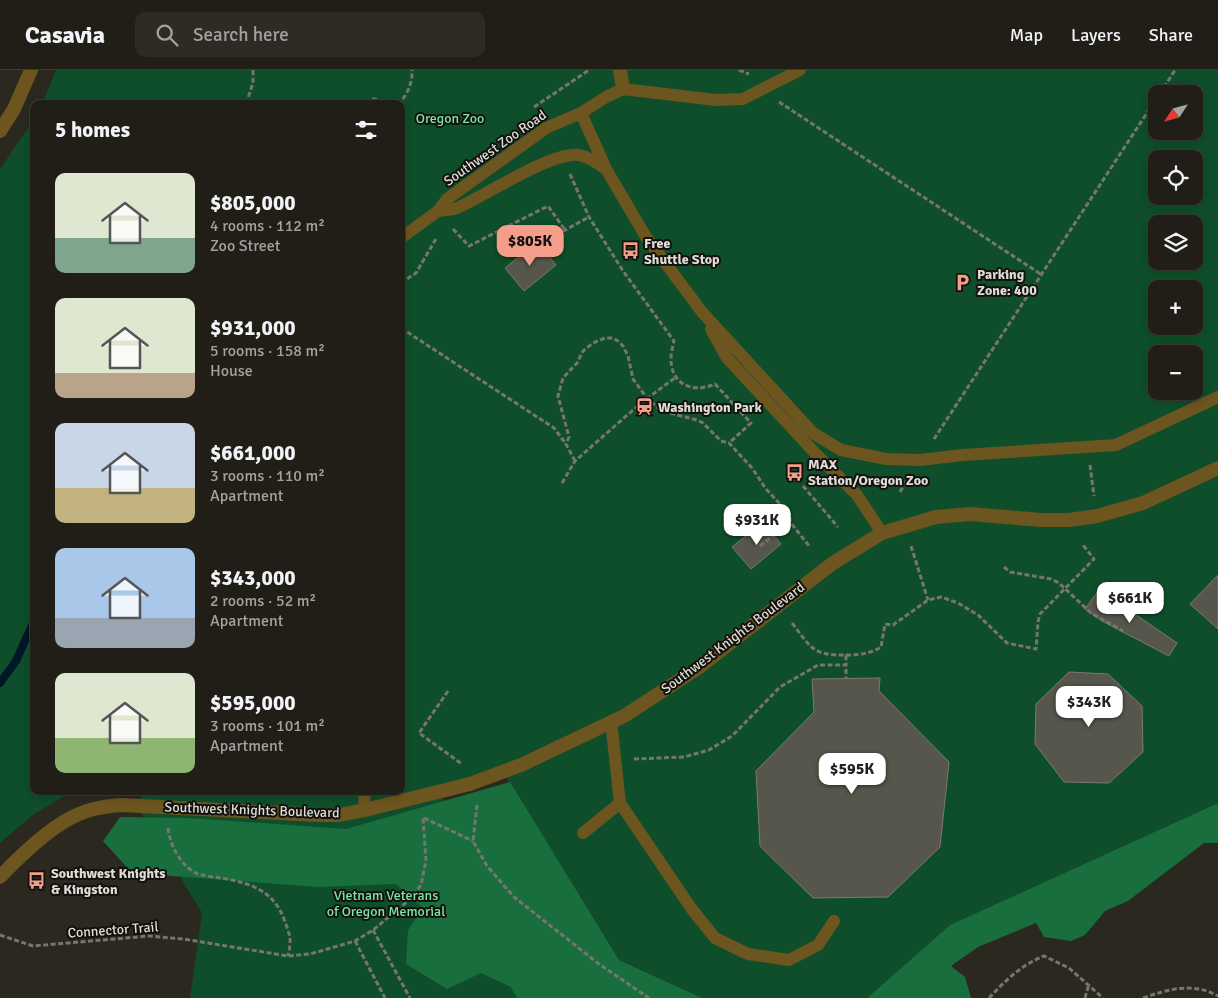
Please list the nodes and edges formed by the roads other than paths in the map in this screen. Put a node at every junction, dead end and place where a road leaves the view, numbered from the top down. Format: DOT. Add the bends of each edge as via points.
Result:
graph roads {
  1 [pos="31,70"];
  2 [pos="620,70"];
  3 [pos="800,70"];
  4 [pos="623,90"];
  5 [pos="581,113"];
  6 [pos="0,131"];
  7 [pos="606,169"];
  8 [pos="438,211"];
  9 [pos="405,235"];
  10 [pos="702,312"];
  11 [pos="1218,397"];
  12 [pos="1218,468"];
  13 [pos="882,533"];
  14 [pos="611,721"];
  15 [pos="364,795"];
  16 [pos="620,803"];
  17 [pos="365,810"];
  18 [pos="583,833"];
  19 [pos="0,877"];
  20 [pos="834,921"];
  1 -- 6 [label="street" via="14,109"];
  2 -- 4 [label="street"];
  3 -- 4 [label="lane" via="743,99 716,100"];
  4 -- 5 [label="lane, Southwest Zoo Road"];
  5 -- 7 [label="lane"];
  5 -- 8 [label="lane, Southwest Zoo Road" via="546,128 447,199"];
  7 -- 8 [label="lane, Southwest Zoo Road" via="589,158 561,156 455,208"];
  7 -- 10 [label="lane" via="646,237"];
  8 -- 9 [label="lane, Southwest Zoo Road"];
  10 -- 11 [label="lane" via="813,433 841,450 886,459 920,460 1116,445"];
  10 -- 13 [label="lane" via="727,358 857,495"];
  12 -- 13 [label="street, Southwest Knights Boulevard" via="1143,504 1097,516 1042,520 970,514 936,517"];
  13 -- 14 [label="street, Southwest Knights Boulevard" via="833,563 698,668"];
  14 -- 16 [label="lane"];
  14 -- 17 [label="street, Southwest Knights Boulevard" via="504,772 470,784"];
  15 -- 17 [label="lane"];
  16 -- 18 [label="lane"];
  16 -- 20 [label="lane" via="714,938 748,954 789,960 818,945"];
  17 -- 19 [label="street, Southwest Knights Boulevard" via="321,815 121,805 92,809 62,824"];
}
